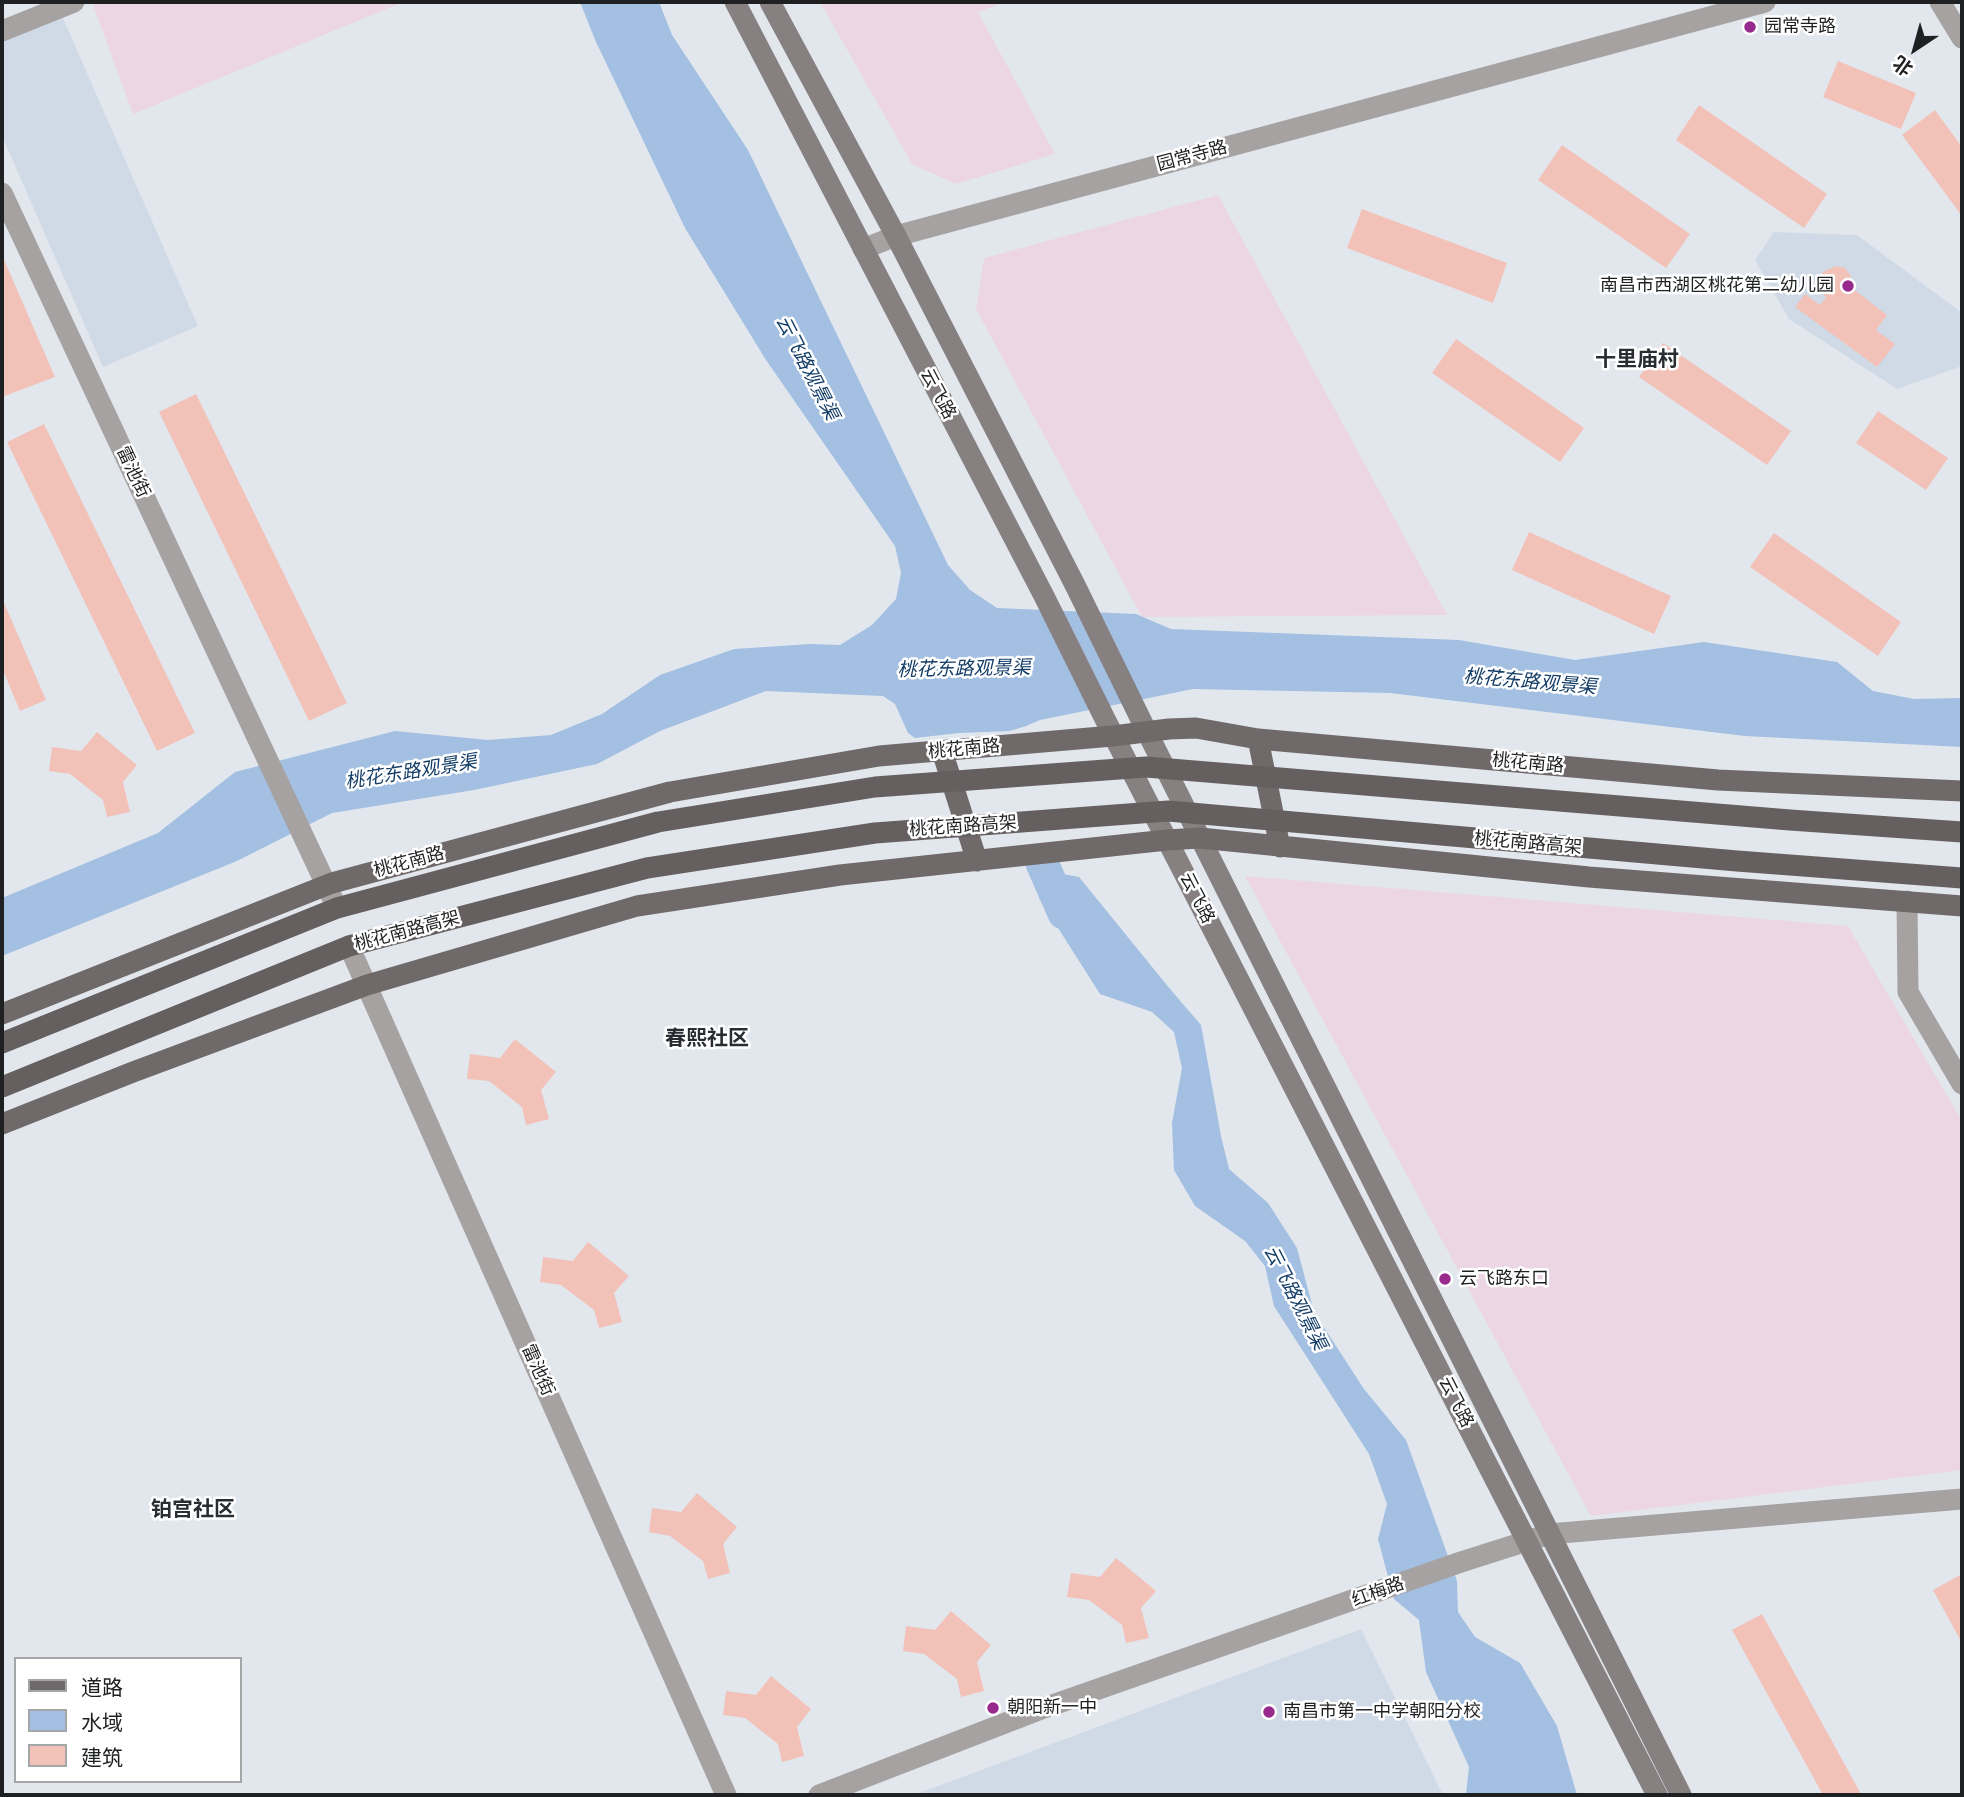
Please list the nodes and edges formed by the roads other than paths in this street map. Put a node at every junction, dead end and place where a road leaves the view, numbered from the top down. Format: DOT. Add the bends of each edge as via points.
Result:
graph roads {
  1 [pos="74,2"];
  2 [pos="735,2"];
  3 [pos="770,2"];
  4 [pos="1765,2"];
  5 [pos="1940,2"];
  6 [pos="2,31"];
  7 [pos="1962,38"];
  8 [pos="2,192"];
  9 [pos="896,236"];
  10 [pos="863,250"];
  11 [pos="1143,724"];
  12 [pos="1110,729"];
  13 [pos="1258,739"];
  14 [pos="942,751"];
  15 [pos="1962,791"];
  16 [pos="1962,832"];
  17 [pos="1200,838"];
  18 [pos="1167,840"];
  19 [pos="1280,847"];
  20 [pos="977,861"];
  21 [pos="1962,878"];
  22 [pos="326,885"];
  23 [pos="1907,901"];
  24 [pos="1962,906"];
  25 [pos="337,908"];
  26 [pos="349,946"];
  27 [pos="366,985"];
  28 [pos="2,1014"];
  29 [pos="2,1043"];
  30 [pos="1962,1084"];
  31 [pos="2,1087"];
  32 [pos="2,1124"];
  33 [pos="1962,1499"];
  34 [pos="1549,1534"];
  35 [pos="1527,1542"];
  36 [pos="726,1795"];
  37 [pos="818,1795"];
  38 [pos="1657,1795"];
  39 [pos="1681,1795"];
  1 -- 6 [label="street"];
  2 -- 10 [label="main road, 云飞路"];
  3 -- 9 [label="main road, 云飞路"];
  4 -- 9 [label="street, 园常寺路"];
  5 -- 7 [label="street"];
  8 -- 22 [label="street, 雷池街"];
  9 -- 10 [label="street, 园常寺路"];
  9 -- 11 [label="main road, 云飞路"];
  10 -- 12 [label="main road, 云飞路"];
  11 -- 12 [label="main road, 桃花南路"];
  11 -- 13 [label="main road, 桃花南路"];
  11 -- 17 [label="main road, 云飞路"];
  12 -- 14 [label="main road, 桃花南路"];
  12 -- 18 [label="main road, 云飞路"];
  13 -- 15 [label="main road, 桃花南路" via="1718,780"];
  13 -- 19 [label="main road"];
  14 -- 20 [label="main road"];
  14 -- 22 [label="main road, 桃花南路" via="879,756 670,792"];
  16 -- 25 [label="highway, bridge" via="1146,767 875,788 658,822"];
  17 -- 18 [label="main road"];
  17 -- 19 [label="main road"];
  17 -- 34 [label="main road, 云飞路"];
  18 -- 20 [label="main road"];
  18 -- 35 [label="main road, 云飞路"];
  19 -- 23 [label="main road"];
  20 -- 27 [label="main road" via="840,875 637,905"];
  21 -- 26 [label="highway, 桃花南路高架, bridge" via="1168,811 875,833 647,868"];
  22 -- 25 [label="street, 雷池街"];
  22 -- 28 [label="main road, 桃花南路"];
  23 -- 24 [label="main road"];
  23 -- 30 [label="street" via="1908,992"];
  25 -- 29 [label="highway, bridge"];
  26 -- 27 [label="street, 雷池街"];
  26 -- 31 [label="highway, 桃花南路高架, bridge"];
  27 -- 32 [label="main road"];
  27 -- 36 [label="street, 雷池街"];
  33 -- 34 [label="street, 红梅路"];
  34 -- 35 [label="street, 红梅路"];
  34 -- 39 [label="main road, 云飞路"];
  35 -- 37 [label="street, 红梅路" via="1044,1708"];
  35 -- 38 [label="main road, 云飞路"];
}
